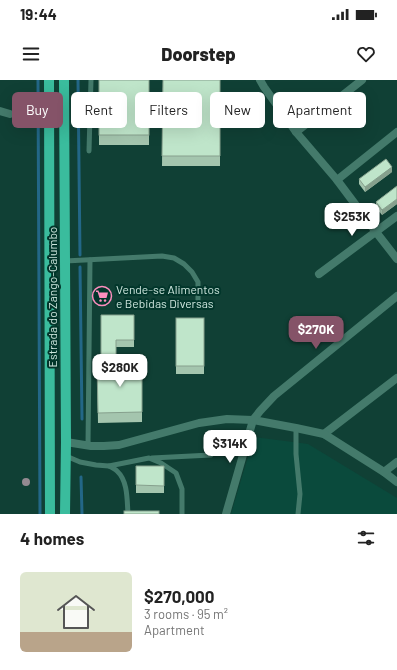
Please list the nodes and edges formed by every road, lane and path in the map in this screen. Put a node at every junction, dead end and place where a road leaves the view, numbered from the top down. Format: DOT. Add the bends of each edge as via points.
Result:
graph roads {
  1 [pos="49,80"];
  2 [pos="64,80"];
  3 [pos="91,80"];
  4 [pos="260,80"];
  5 [pos="362,80"];
  6 [pos="0,111"];
  7 [pos="10,114"];
  8 [pos="296,132"];
  9 [pos="397,132"];
  10 [pos="89,151"];
  11 [pos="337,180"];
  12 [pos="397,216"];
  13 [pos="376,232"];
  14 [pos="397,259"];
  15 [pos="90,260"];
  16 [pos="65,261"];
  17 [pos="319,274"];
  18 [pos="397,296"];
  19 [pos="198,305"];
  20 [pos="397,378"];
  21 [pos="253,420"];
  22 [pos="296,428"];
  23 [pos="324,434"];
  24 [pos="66,442"];
  25 [pos="88,445"];
  26 [pos="211,455"];
  27 [pos="66,456"];
  28 [pos="149,458"];
  29 [pos="397,462"];
  30 [pos="109,466"];
  31 [pos="384,472"];
  32 [pos="397,482"];
  33 [pos="50,514"];
  34 [pos="65,514"];
  35 [pos="128,514"];
  36 [pos="182,514"];
  37 [pos="226,514"];
  38 [pos="298,514"];
  1 -- 33 [label="main road, Estrada do Zango-Calumbo"];
  2 -- 16 [label="main road, Estrada do Zango-Calumbo"];
  3 -- 10 [label="lane"];
  4 -- 8 [label="street"];
  5 -- 8 [label="street"];
  6 -- 7 [label="street"];
  8 -- 11 [label="street"];
  9 -- 11 [label="street"];
  11 -- 13 [label="street"];
  12 -- 13 [label="street"];
  13 -- 14 [label="street"];
  13 -- 17 [label="street"];
  15 -- 16 [label="lane"];
  15 -- 19 [label="lane" via="162,256 174,258 192,272 198,282"];
  15 -- 25 [label="lane"];
  16 -- 24 [label="main road, Estrada do Zango-Calumbo"];
  18 -- 21 [label="street" via="274,396"];
  20 -- 23 [label="street"];
  21 -- 22 [label="street"];
  21 -- 25 [label="street" via="227,419 199,423 119,445"];
  21 -- 37 [label="street"];
  22 -- 23 [label="street"];
  22 -- 38 [label="lane" via="300,494"];
  23 -- 31 [label="street"];
  24 -- 25 [label="street"];
  24 -- 27 [label="main road, Estrada do Zango-Calumbo"];
  26 -- 28 [label="lane"];
  27 -- 30 [label="lane" via="80,462"];
  27 -- 34 [label="main road, Estrada do Zango-Calumbo"];
  28 -- 30 [label="lane"];
  28 -- 36 [label="lane" via="176,473 182,489"];
  29 -- 31 [label="street"];
  30 -- 35 [label="lane" via="123,479 127,492"];
  31 -- 32 [label="street"];
}
